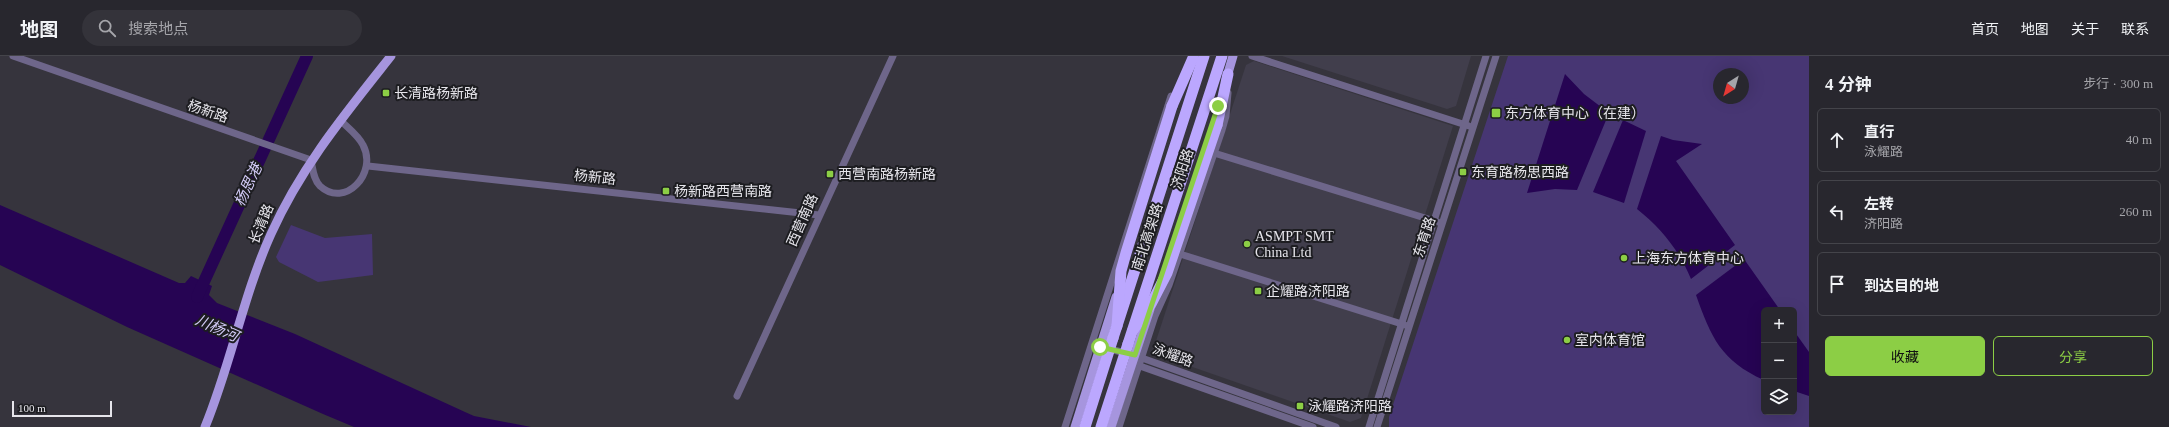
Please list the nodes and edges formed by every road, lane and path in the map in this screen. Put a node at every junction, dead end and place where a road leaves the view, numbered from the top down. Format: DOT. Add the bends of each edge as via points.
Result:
graph roads {
  1 [pos="13,56"];
  2 [pos="391,56"];
  3 [pos="893,56"];
  4 [pos="1222,56"];
  5 [pos="1233,56"];
  6 [pos="1252,56"];
  7 [pos="1486,56"];
  8 [pos="1496,56"];
  9 [pos="1197,57"];
  10 [pos="1228,74"];
  11 [pos="340,120"];
  12 [pos="1469,126"];
  13 [pos="1214,153"];
  14 [pos="311,160"];
  15 [pos="368,166"];
  16 [pos="819,215"];
  17 [pos="1438,222"];
  18 [pos="1180,254"];
  19 [pos="1402,324"];
  20 [pos="1117,326"];
  21 [pos="1409,326"];
  22 [pos="1133,330"];
  23 [pos="1100,347"];
  24 [pos="1135,363"];
  25 [pos="737,396"];
  26 [pos="205,427"];
  27 [pos="1065,427"];
  28 [pos="1075,427"];
  29 [pos="1085,427"];
  30 [pos="1101,427"];
  31 [pos="1111,427"];
  32 [pos="1119,427"];
  33 [pos="1313,427"];
  34 [pos="1336,427"];
  35 [pos="1369,427"];
  36 [pos="1377,427"];
  1 -- 14 [label="street, 杨新路"];
  2 -- 11 [label="main road, 长清路"];
  3 -- 16 [label="street, 西营南路"];
  4 -- 22 [label="highway, 南北高架路, bridge"];
  5 -- 10 [label="main road, 济阳路"];
  6 -- 12 [label="street"];
  7 -- 12 [label="street, 东育路"];
  8 -- 12 [label="street, 东育路"];
  9 -- 20 [label="highway, 南北高架路, bridge"];
  9 -- 20 [label="highway, bridge" via="1172,106 1126,253"];
  9 -- 23 [label="main road, 济阳路"];
  9 -- 27 [label="street" via="1166,105 1119,253 1109,296"];
  10 -- 13 [label="street" via="1226,116"];
  10 -- 22 [label="highway, bridge" via="1217,125 1166,273 1151,304"];
  10 -- 24 [label="main road, 济阳路"];
  11 -- 14 [label="main road, 长清路"];
  11 -- 15 [label="street" via="363,144"];
  12 -- 17 [label="street, 东育路"];
  13 -- 17 [label="street"];
  13 -- 18 [label="street"];
  14 -- 15 [label="street" via="315,178 320,186 329,191 339,192 358,185"];
  14 -- 26 [label="main road, 长清路" via="293,188 270,236"];
  15 -- 16 [label="street, 杨新路"];
  16 -- 25 [label="street, 西营南路"];
  17 -- 19 [label="street, 东育路"];
  17 -- 21 [label="street, 东育路"];
  18 -- 19 [label="street"];
  18 -- 24 [label="street"];
  19 -- 21 [label="street"];
  19 -- 35 [label="street, 东育路"];
  20 -- 29 [label="highway, 南北高架路, bridge"];
  21 -- 36 [label="street, 东育路"];
  22 -- 30 [label="highway, 南北高架路, bridge"];
  23 -- 24 [label="street, 泳耀路"];
  23 -- 28 [label="main road, 济阳路"];
  24 -- 31 [label="main road, 济阳路"];
  24 -- 32 [label="street"];
  24 -- 33 [label="street, 泳耀路"];
  24 -- 34 [label="street, 泳耀路"];
}
